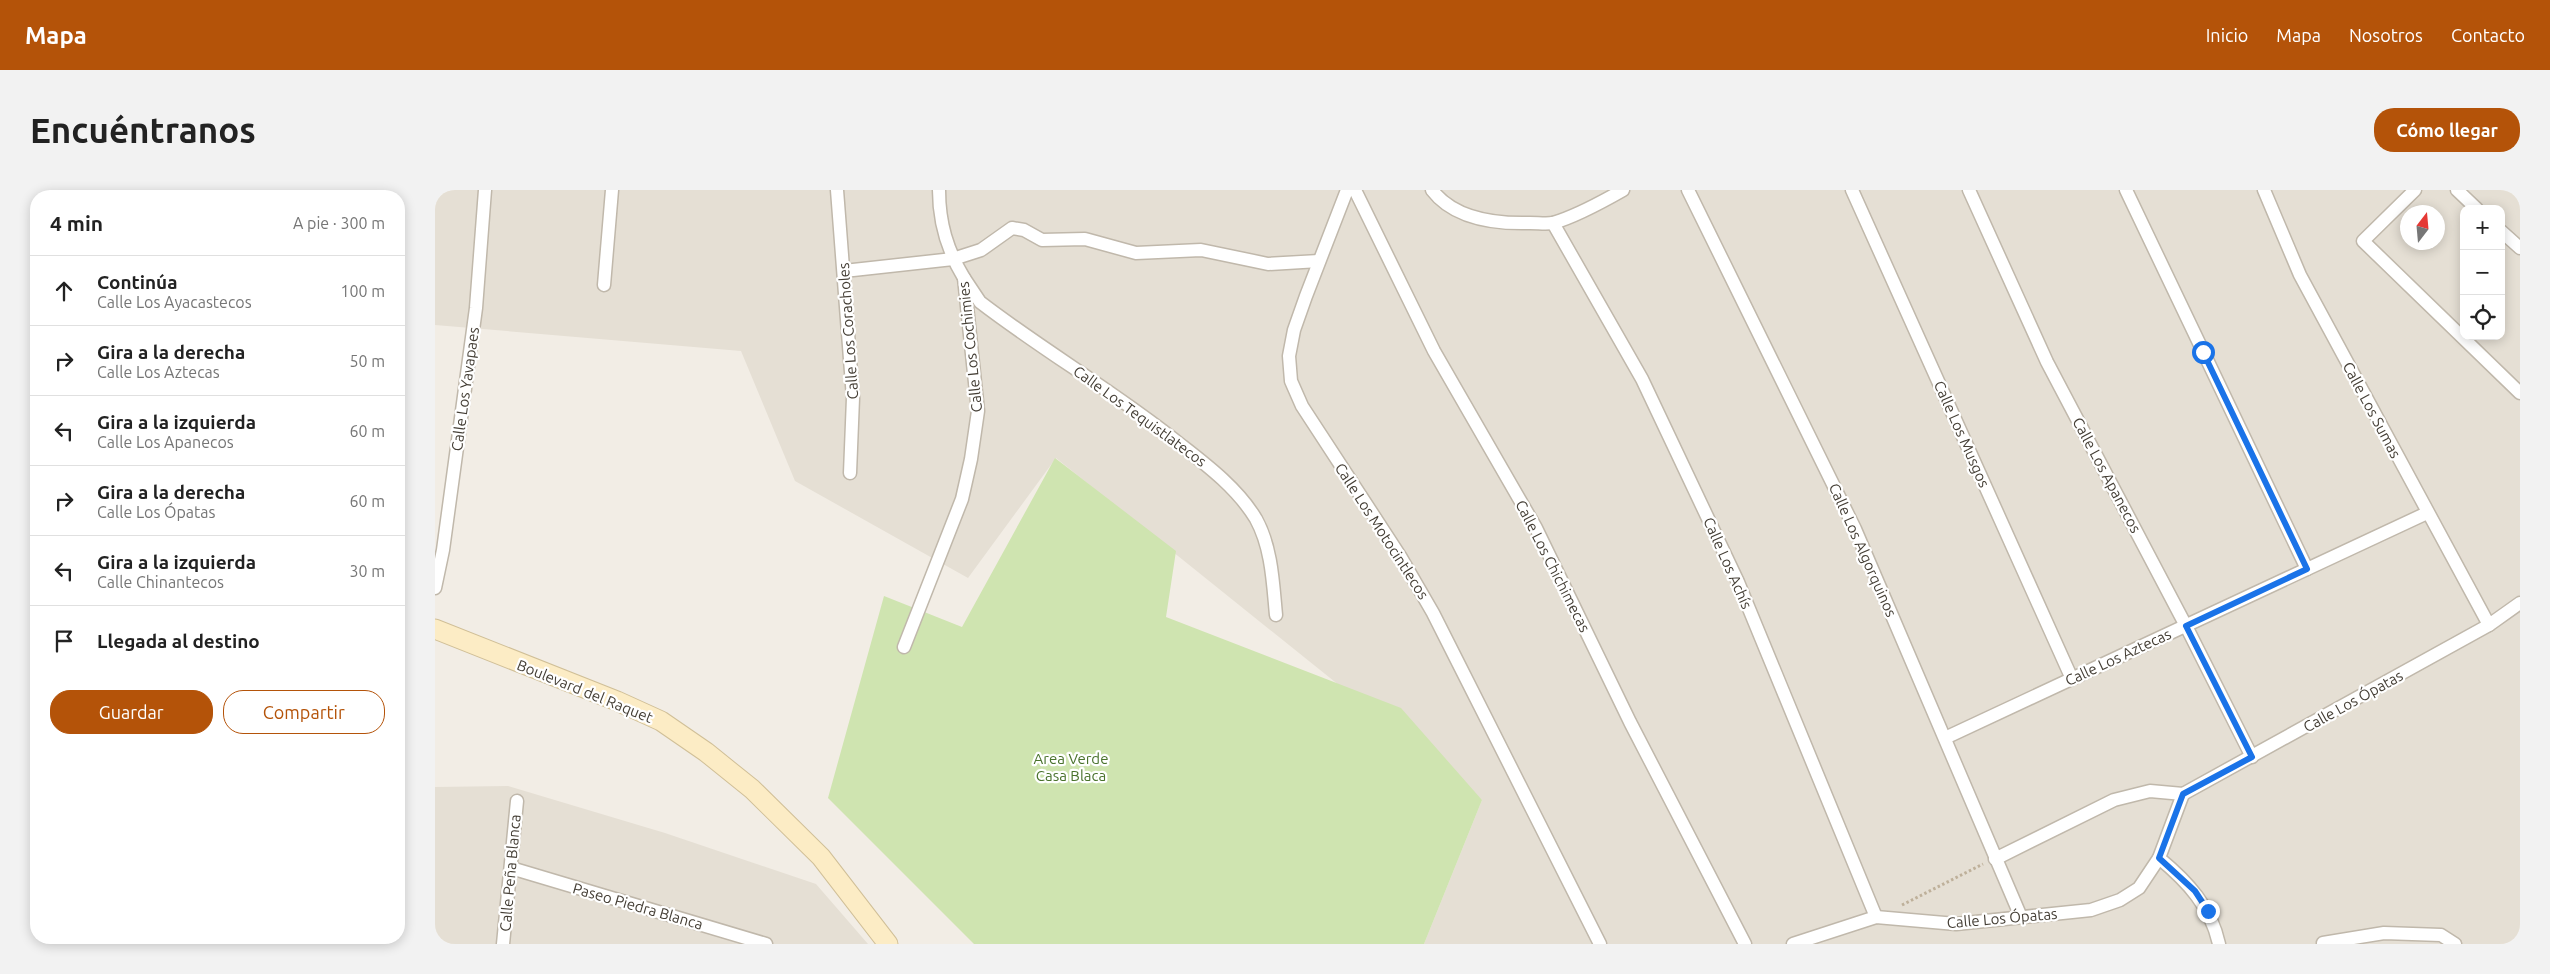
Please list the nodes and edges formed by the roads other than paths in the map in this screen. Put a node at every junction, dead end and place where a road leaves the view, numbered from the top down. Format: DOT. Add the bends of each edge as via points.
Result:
graph roads {
  1 [pos="485,190"];
  2 [pos="612,190"];
  3 [pos="837,190"];
  4 [pos="939,190"];
  5 [pos="1347,190"];
  6 [pos="1355,190"];
  7 [pos="1431,190"];
  8 [pos="1623,190"];
  9 [pos="1688,190"];
  10 [pos="1852,190"];
  11 [pos="1969,190"];
  12 [pos="2126,190"];
  13 [pos="2264,190"];
  14 [pos="2415,190"];
  15 [pos="2457,190"];
  16 [pos="2473,205"];
  17 [pos="1553,223"];
  18 [pos="2505,235"];
  19 [pos="2520,248"];
  20 [pos="953,259"];
  21 [pos="1319,261"];
  22 [pos="844,271"];
  23 [pos="964,278"];
  24 [pos="604,285"];
  25 [pos="2520,394"];
  26 [pos="850,473"];
  27 [pos="2427,513"];
  28 [pos="2307,569"];
  29 [pos="435,588"];
  30 [pos="2520,603"];
  31 [pos="1276,615"];
  32 [pos="2489,625"];
  33 [pos="2186,626"];
  34 [pos="435,629"];
  35 [pos="904,647"];
  36 [pos="2072,679"];
  37 [pos="1945,738"];
  38 [pos="2252,757"];
  39 [pos="2183,794"];
  40 [pos="517,801"];
  41 [pos="2159,858"];
  42 [pos="1995,859"];
  43 [pos="511,868"];
  44 [pos="1876,917"];
  45 [pos="2021,917"];
  46 [pos="2323,943"];
  47 [pos="503,944"];
  48 [pos="766,944"];
  49 [pos="888,944"];
  50 [pos="1600,944"];
  51 [pos="1745,944"];
  52 [pos="1793,944"];
  53 [pos="2219,944"];
  54 [pos="2455,944"];
  1 -- 29 [label="street, Calle Los Yavapaes" via="475,308 443,550"];
  2 -- 24 [label="street"];
  3 -- 22 [label="street, Calle Los Coracholes"];
  4 -- 20 [label="street, Calle Los Cochimies" via="939,214"];
  5 -- 21 [label="street, Calle Los Motocintlecos"];
  6 -- 51 [label="street, Calle Los Chichimecas" via="1434,351 1536,528 1630,722"];
  7 -- 17 [label="street" via="1447,205 1488,221"];
  8 -- 17 [label="street"];
  9 -- 37 [label="street, Calle Los Algorquinos" via="1855,529"];
  10 -- 36 [label="street, Calle Los Musgos"];
  11 -- 33 [label="street, Calle Los Apanecos" via="2047,362"];
  12 -- 28 [label="street"];
  13 -- 27 [label="street, Calle Los Sumas" via="2300,275"];
  14 -- 25 [label="street" via="2363,241"];
  15 -- 16 [label="street"];
  17 -- 44 [label="street, Calle Los Achís" via="1642,379 1738,582"];
  18 -- 19 [label="street"];
  20 -- 21 [label="street" via="981,250 1012,228 1025,230 1042,240 1085,239 1136,252 1201,250 1268,264"];
  20 -- 22 [label="street"];
  20 -- 23 [label="street, Calle Los Cochimies"];
  21 -- 50 [label="street, Calle Los Motocintlecos" via="1295,330 1289,356 1291,381 1302,406 1400,556 1433,613"];
  22 -- 26 [label="street, Calle Los Coracholes" via="853,398"];
  23 -- 31 [label="street, Calle Los Tequistlatecos" via="980,302 1160,428 1210,467 1244,503 1257,521 1264,539 1273,574"];
  23 -- 35 [label="street, Calle Los Cochimies" via="978,412 971,459 962,499"];
  27 -- 28 [label="street, Calle Los Aztecas"];
  27 -- 32 [label="street, Calle Los Sumas"];
  28 -- 33 [label="street, Calle Los Aztecas"];
  30 -- 32 [label="street, Calle Los Ópatas"];
  32 -- 38 [label="street, Calle Los Ópatas"];
  33 -- 36 [label="street, Calle Los Aztecas"];
  33 -- 38 [label="street, Calle Los Apanecos"];
  34 -- 49 [label="street, Boulevard del Raquet" via="617,701 661,722 706,752 752,790 821,857"];
  36 -- 37 [label="street, Calle Los Aztecas"];
  37 -- 42 [label="street, Calle Los Algorquinos"];
  38 -- 39 [label="street, Calle Los Ópatas"];
  39 -- 41 [label="street, Calle Los Ópatas"];
  39 -- 42 [label="street" via="2150,791 2114,800"];
  40 -- 43 [label="street, Calle Peña Blanca"];
  41 -- 45 [label="street, Calle Los Ópatas" via="2139,888 2119,900 2091,910"];
  41 -- 53 [label="street" via="2195,891 2208,911"];
  42 -- 45 [label="street, Calle Los Algorquinos"];
  43 -- 47 [label="street, Calle Peña Blanca"];
  43 -- 48 [label="street, Paseo Piedra Blanca"];
  44 -- 45 [label="street, Calle Los Ópatas" via="1956,924"];
  44 -- 52 [label="street, Calle Los Ópatas"];
  46 -- 54 [label="street" via="2384,933 2441,935"];
}
